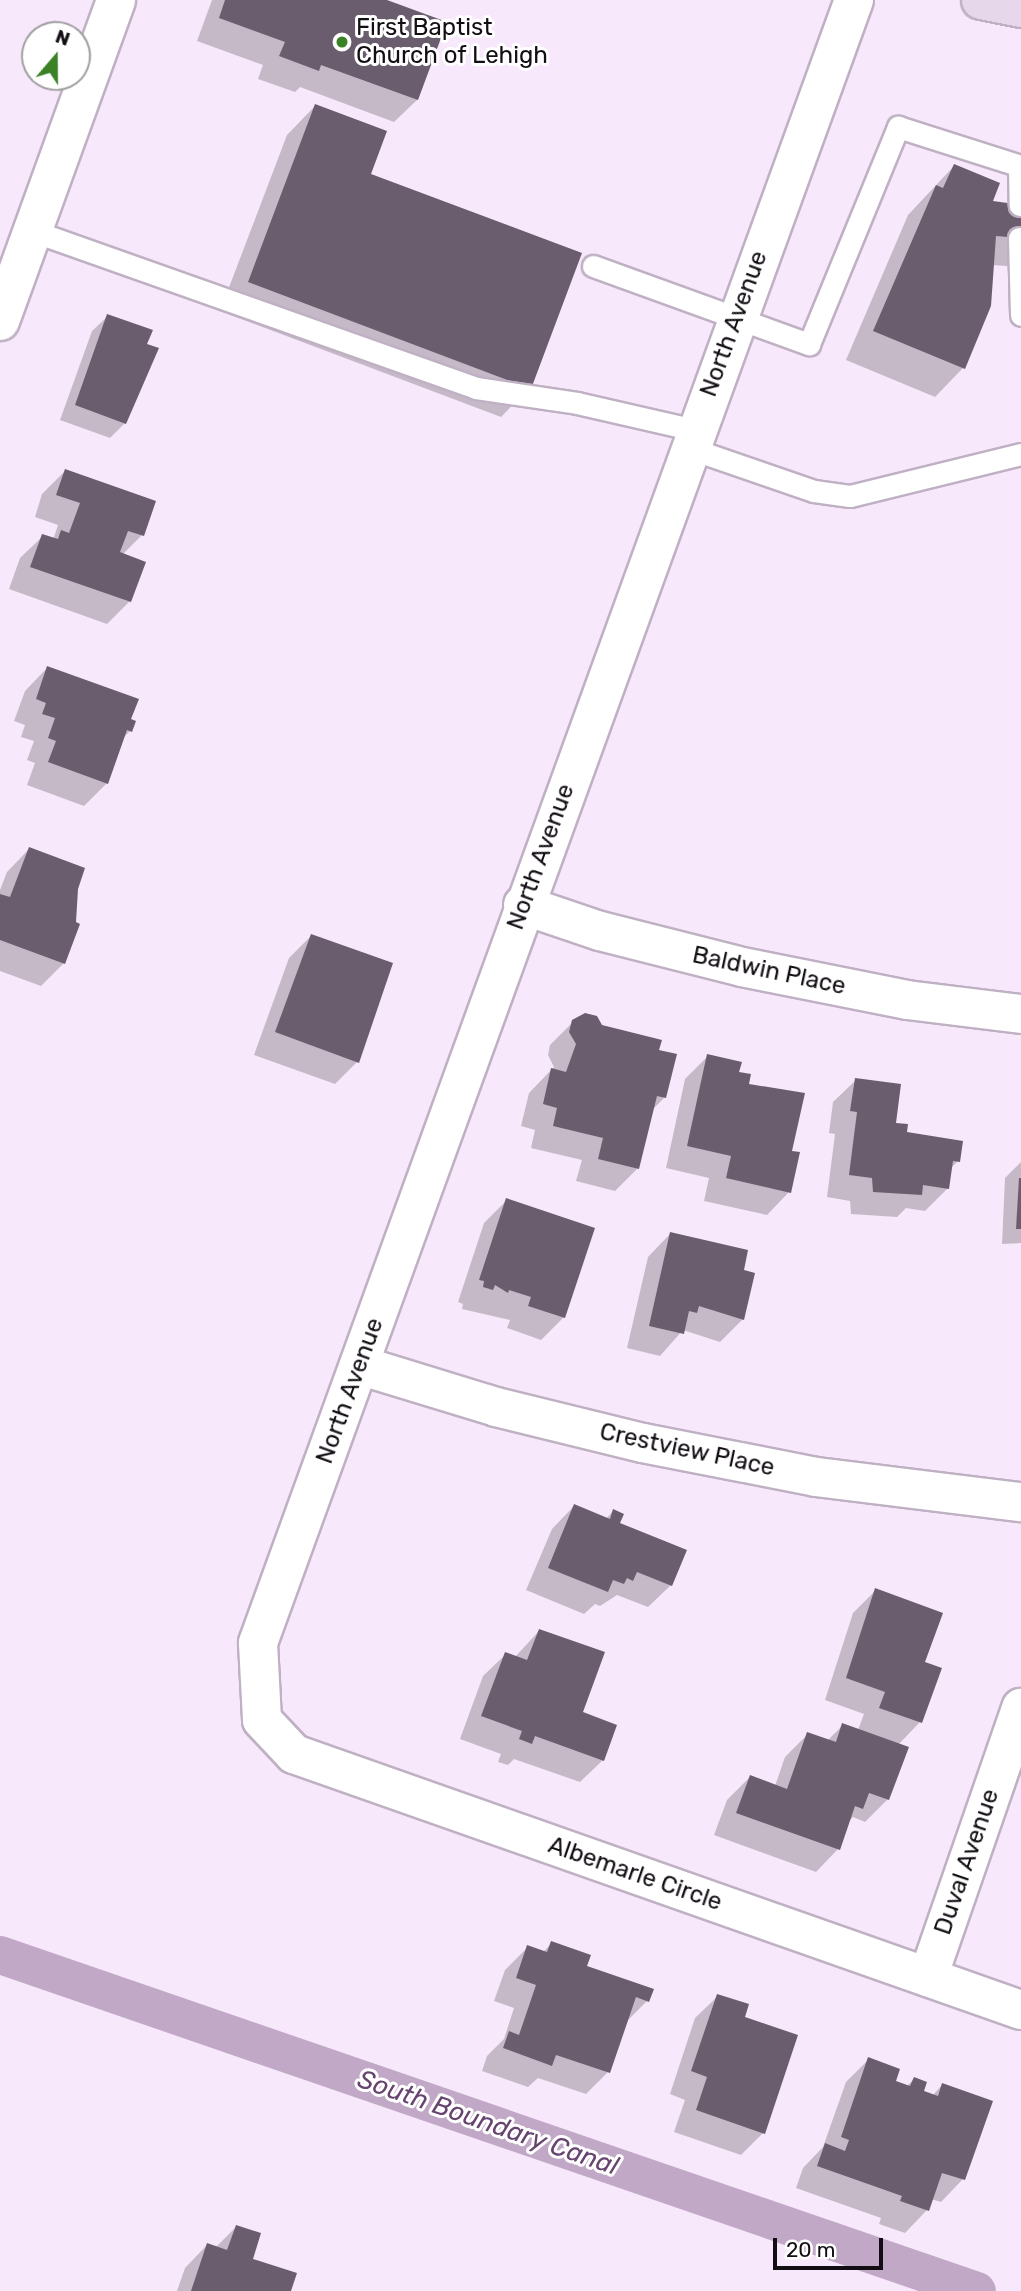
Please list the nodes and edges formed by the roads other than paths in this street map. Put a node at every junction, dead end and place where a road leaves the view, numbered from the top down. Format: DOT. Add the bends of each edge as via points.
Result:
graph roads {
  1 [pos="116,0"];
  2 [pos="854,0"];
  3 [pos="981,0"];
  4 [pos="1021,8"];
  5 [pos="1020,166"];
  6 [pos="1020,205"];
  7 [pos="33,231"];
  8 [pos="1019,238"];
  9 [pos="593,266"];
  10 [pos="1021,315"];
  11 [pos="737,317"];
  12 [pos="0,321"];
  13 [pos="692,439"];
  14 [pos="1021,454"];
  15 [pos="523,905"];
  16 [pos="1021,1014"];
  17 [pos="359,1364"];
  18 [pos="1021,1502"];
  19 [pos="1021,1708"];
  20 [pos="262,1720"];
  21 [pos="928,1977"];
  22 [pos="1021,2010"];
  1 -- 7 [label="street"];
  2 -- 11 [label="street, North Avenue"];
  3 -- 4 [label="main road"];
  5 -- 6 [label="lane"];
  5 -- 11 [label="lane" via="898,127 809,344"];
  7 -- 12 [label="street"];
  7 -- 13 [label="lane" via="476,388 576,403"];
  8 -- 10 [label="lane"];
  9 -- 11 [label="lane"];
  11 -- 13 [label="street, North Avenue"];
  13 -- 14 [label="lane" via="814,491 850,496"];
  13 -- 15 [label="street, North Avenue"];
  15 -- 16 [label="street, Baldwin Place" via="600,931 742,967 907,1000"];
  15 -- 17 [label="street, North Avenue"];
  17 -- 18 [label="street, Crestview Place" via="496,1407 643,1443 816,1476"];
  17 -- 20 [label="street, North Avenue" via="258,1643"];
  19 -- 21 [label="street, Duval Avenue"];
  20 -- 21 [label="street, Albemarle Circle" via="294,1754"];
  21 -- 22 [label="street, Albemarle Circle"];
}
